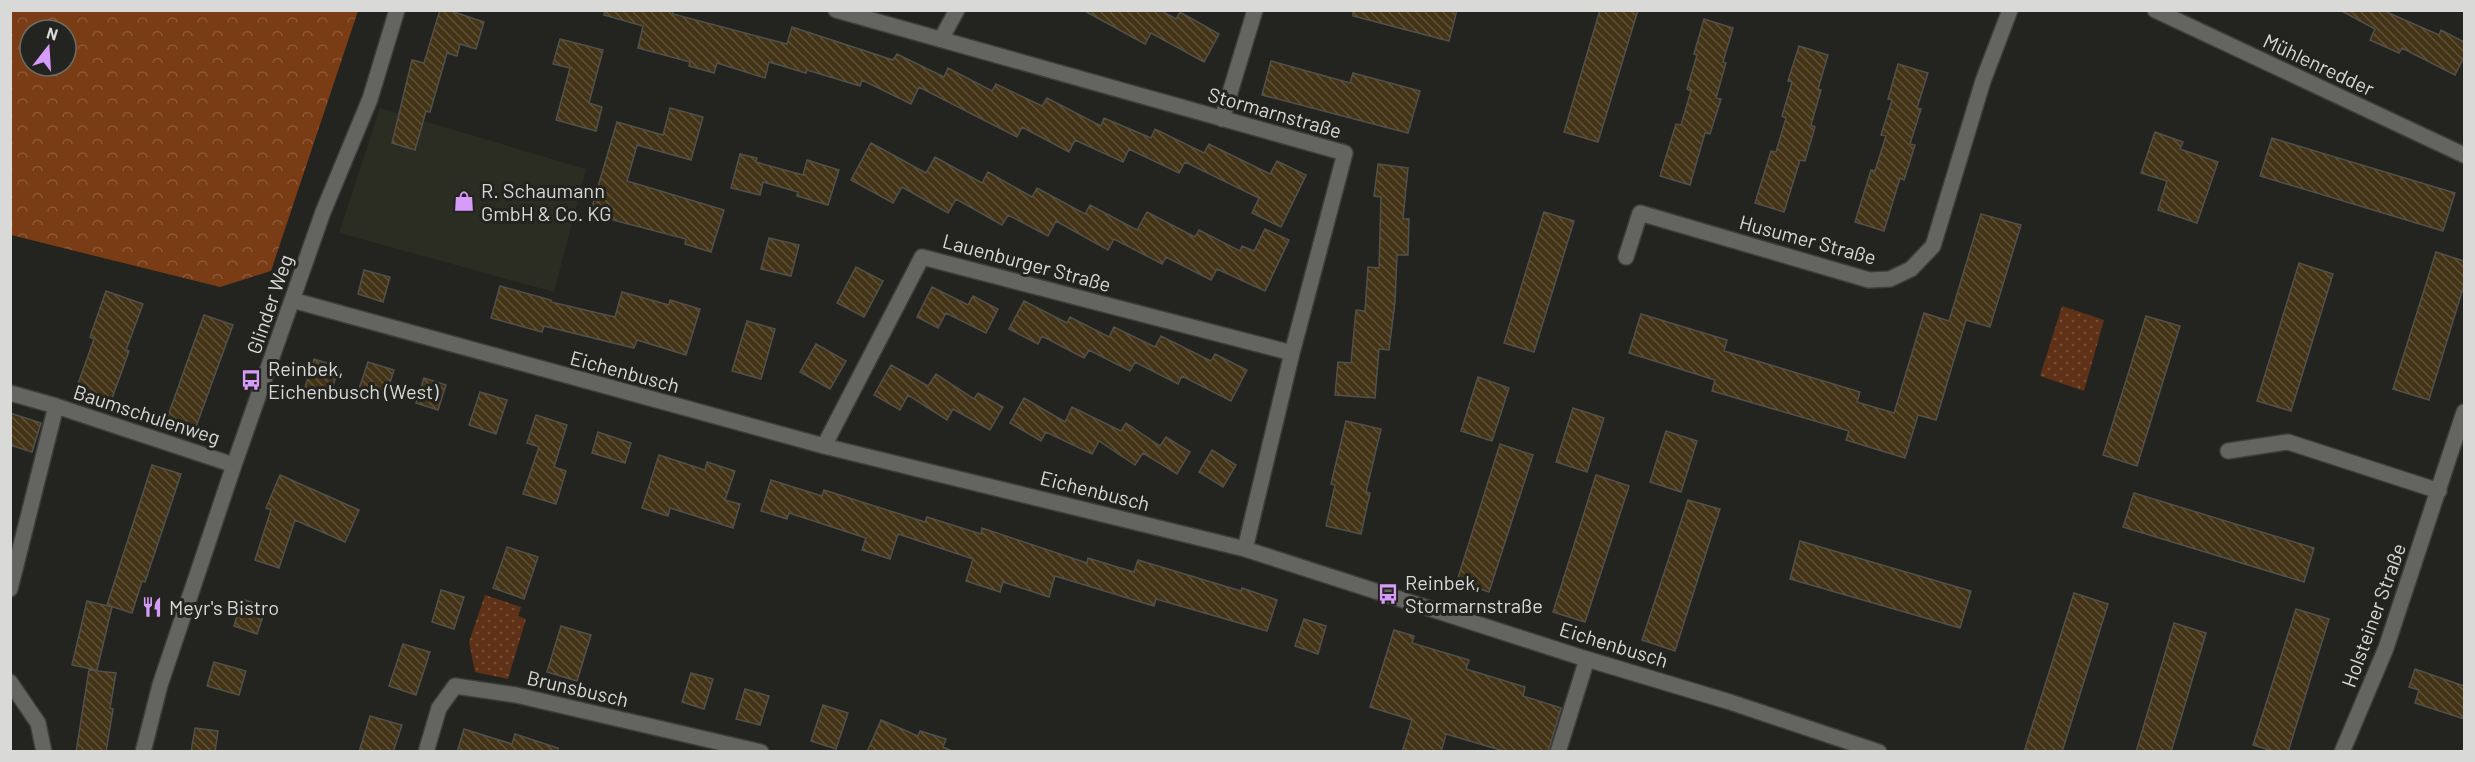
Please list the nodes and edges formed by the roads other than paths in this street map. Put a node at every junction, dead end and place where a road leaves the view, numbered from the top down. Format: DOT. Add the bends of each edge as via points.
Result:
graph roads {
  1 [pos="397,10"];
  2 [pos="836,10"];
  3 [pos="957,10"];
  4 [pos="1255,10"];
  5 [pos="2010,10"];
  6 [pos="2156,10"];
  7 [pos="941,39"];
  8 [pos="1222,119"];
  9 [pos="2464,155"];
  10 [pos="1626,257"];
  11 [pos="292,300"];
  12 [pos="1292,353"];
  13 [pos="10,393"];
  14 [pos="56,406"];
  15 [pos="2464,412"];
  16 [pos="824,446"];
  17 [pos="2228,451"];
  18 [pos="234,465"];
  19 [pos="2439,491"];
  20 [pos="1245,549"];
  21 [pos="10,589"];
  22 [pos="1587,659"];
  23 [pos="10,682"];
  24 [pos="44,752"];
  25 [pos="143,752"];
  26 [pos="426,752"];
  27 [pos="761,752"];
  28 [pos="1558,752"];
  29 [pos="1879,752"];
  30 [pos="2342,752"];
  1 -- 11 [label="street, Glinder Weg" via="370,99"];
  2 -- 7 [label="street, Stormarnstraße"];
  3 -- 7 [label="street"];
  4 -- 8 [label="street"];
  5 -- 10 [label="street, Husumer Straße" via="1983,81 1933,246 1911,269 1890,279 1869,280 1640,213"];
  6 -- 9 [label="street, Mühlenredder"];
  7 -- 8 [label="street, Stormarnstraße"];
  8 -- 12 [label="street, Stormarnstraße" via="1345,153"];
  11 -- 16 [label="street, Eichenbusch"];
  11 -- 18 [label="street, Glinder Weg"];
  12 -- 16 [label="street, Lauenburger Straße" via="922,257"];
  12 -- 20 [label="street, Stormarnstraße"];
  13 -- 14 [label="street"];
  14 -- 18 [label="street, Baumschulenweg"];
  14 -- 21 [label="street, Baumschulenweg"];
  15 -- 19 [label="street, Holsteiner Straße"];
  16 -- 20 [label="street, Eichenbusch"];
  17 -- 19 [label="street" via="2288,442"];
  18 -- 25 [label="street, Glinder Weg" via="160,685"];
  19 -- 30 [label="street, Holsteiner Straße" via="2386,648"];
  20 -- 22 [label="street, Eichenbusch"];
  22 -- 28 [label="street"];
  22 -- 29 [label="street, Eichenbusch"];
  23 -- 24 [label="street" via="38,723"];
  26 -- 27 [label="street, Brunsbusch" via="439,708 455,686 516,695"];
}
